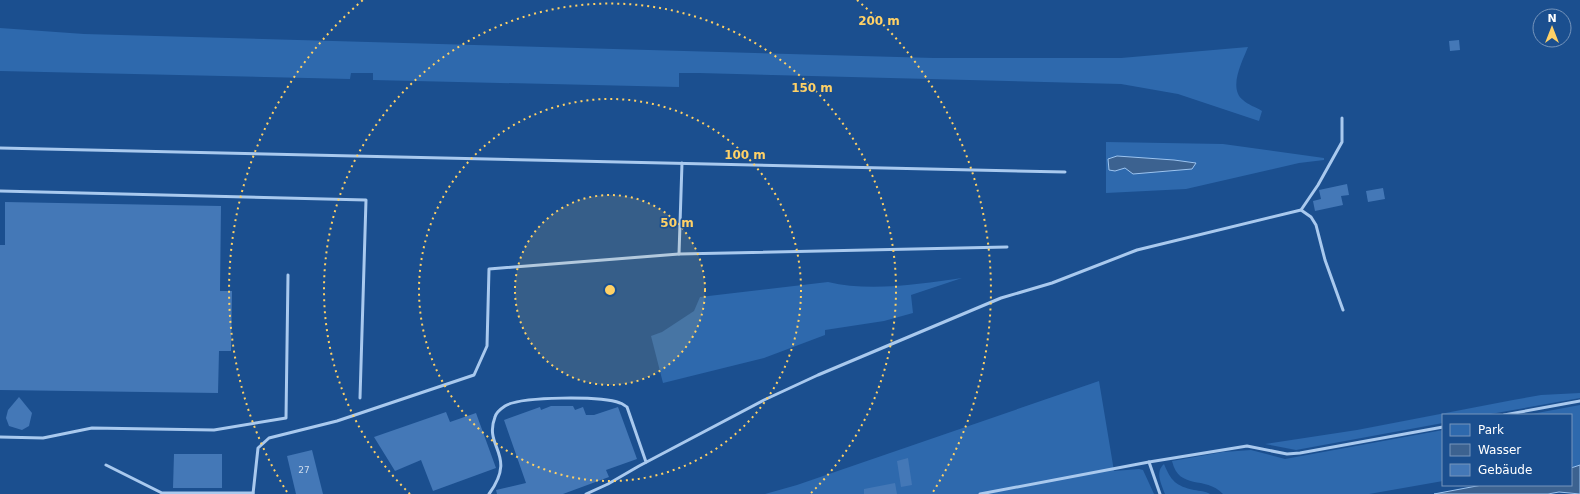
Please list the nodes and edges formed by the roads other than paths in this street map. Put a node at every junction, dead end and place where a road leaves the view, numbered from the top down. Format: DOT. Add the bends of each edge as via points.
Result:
graph roads {
  1 [pos="1342,118"];
  2 [pos="0,148"];
  3 [pos="682,163"];
  4 [pos="1064,172"];
  5 [pos="0,191"];
  6 [pos="1301,210"];
  7 [pos="1007,246"];
  8 [pos="679,254"];
  9 [pos="288,275"];
  10 [pos="1343,310"];
  11 [pos="360,398"];
  12 [pos="1580,401"];
  13 [pos="1509,414"];
  14 [pos="1442,426"];
  15 [pos="0,437"];
  16 [pos="646,462"];
  17 [pos="1149,462"];
  18 [pos="106,465"];
  19 [pos="253,494"];
  20 [pos="489,494"];
  21 [pos="586,494"];
  22 [pos="980,494"];
  23 [pos="1160,494"];
  1 -- 6 [label="lane" via="1342,142"];
  2 -- 3 [label="lane"];
  3 -- 4 [label="lane"];
  3 -- 8 [label="lane"];
  5 -- 11 [label="lane" via="366,200"];
  6 -- 10 [label="lane" via="1311,217 1316,225 1325,260"];
  6 -- 16 [label="lane" via="1138,250 1052,283 1001,298 818,375 764,400"];
  7 -- 8 [label="lane"];
  8 -- 19 [label="lane" via="489,269 487,346 474,375 337,421 269,438 258,448"];
  9 -- 15 [label="lane" via="286,418 214,430 92,428 43,438"];
  12 -- 13 [label="lane"];
  14 -- 17 [label="lane" via="1300,453 1287,454 1247,446"];
  16 -- 20 [label="lane" via="628,407 620,403 585,398 530,400 506,405 495,415 492,427 502,461 498,482"];
  16 -- 21 [label="lane"];
  17 -- 22 [label="lane"];
  17 -- 23 [label="lane"];
  18 -- 19 [label="lane" via="162,493"];
}
